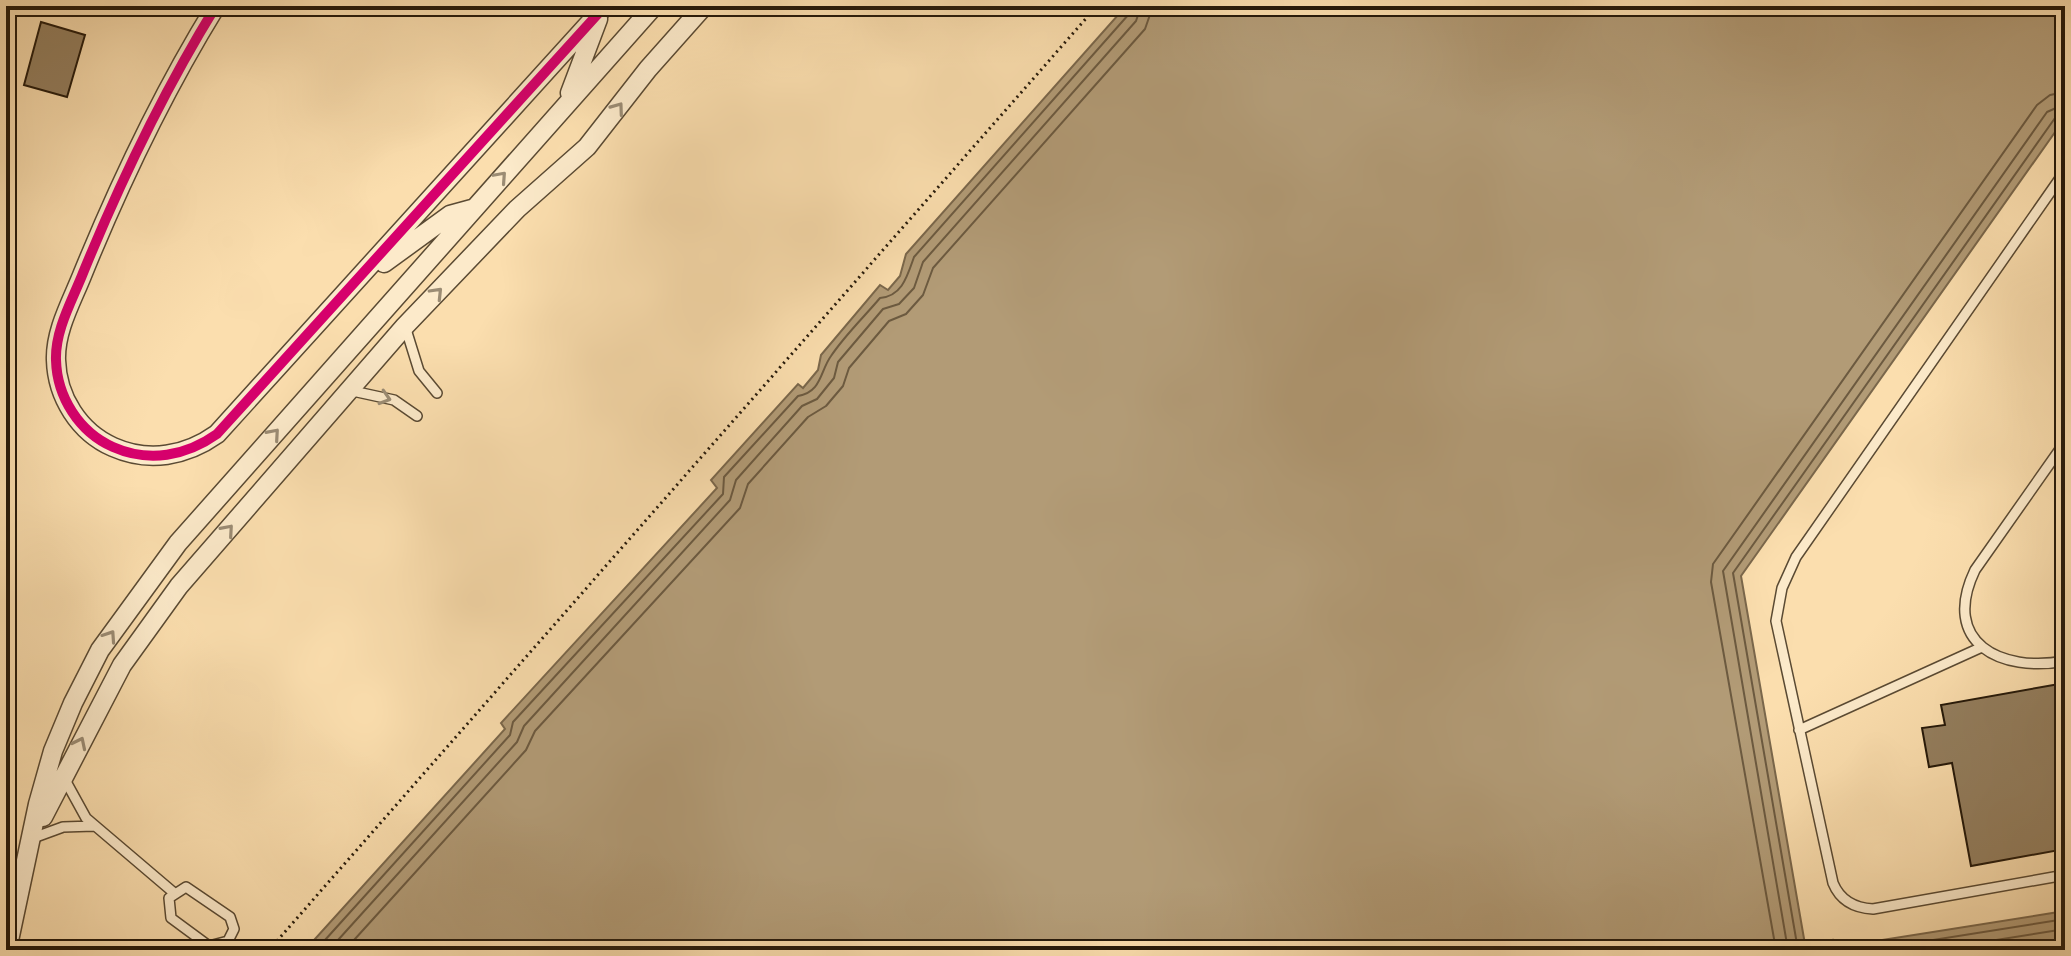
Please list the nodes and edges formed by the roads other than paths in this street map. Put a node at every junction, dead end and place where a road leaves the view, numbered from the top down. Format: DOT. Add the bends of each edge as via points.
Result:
graph roads {
  1 [pos="216,6"];
  2 [pos="654,6"];
  3 [pos="704,6"];
  4 [pos="603,8"];
  5 [pos="567,103"];
  6 [pos="2065,171"];
  7 [pos="472,209"];
  8 [pos="361,277"];
  9 [pos="405,326"];
  10 [pos="348,390"];
  11 [pos="437,393"];
  12 [pos="417,416"];
  13 [pos="2065,442"];
  14 [pos="2065,449"];
  15 [pos="2055,456"];
  16 [pos="1982,647"];
  17 [pos="2065,661"];
  18 [pos="1799,730"];
  19 [pos="64,777"];
  20 [pos="94,826"];
  21 [pos="33,838"];
  22 [pos="2065,875"];
  23 [pos="173,892"];
  24 [pos="7,950"];
  1 -- 8 [label="street" via="145,130 62,326 56,357 67,403 86,429 112,447 142,455 189,450 228,423"];
  2 -- 5 [label="street"];
  9 -- 3 [label="street, one-way" via="517,209 587,147"];
  4 -- 5 [label="street"];
  4 -- 8 [label="street"];
  7 -- 5 [label="street, one-way"];
  6 -- 18 [label="lane" via="1788,572 1776,621"];
  7 -- 8 [label="street" via="450,215"];
  21 -- 7 [label="street, one-way" via="53,751 73,703 132,602"];
  9 -- 10 [label="street"];
  9 -- 11 [label="lane" via="419,371"];
  10 -- 12 [label="lane, one-way" via="394,400"];
  19 -- 10 [label="street, one-way" via="106,693 158,611"];
  13 -- 15 [label="lane"];
  14 -- 15 [label="lane"];
  15 -- 16 [label="lane" via="1967,587 1967,624"];
  16 -- 17 [label="lane" via="2009,663"];
  16 -- 18 [label="lane"];
  18 -- 22 [label="lane" via="1833,883 1850,903 1873,909"];
  19 -- 20 [label="lane" via="72,799"];
  19 -- 21 [label="street"];
  20 -- 21 [label="lane" via="63,827"];
  20 -- 23 [label="lane"];
  21 -- 24 [label="street"];
  23 -- 23 [label="lane" via="196,890 230,917 234,929 228,941 209,946 171,918 167,905"];
}
